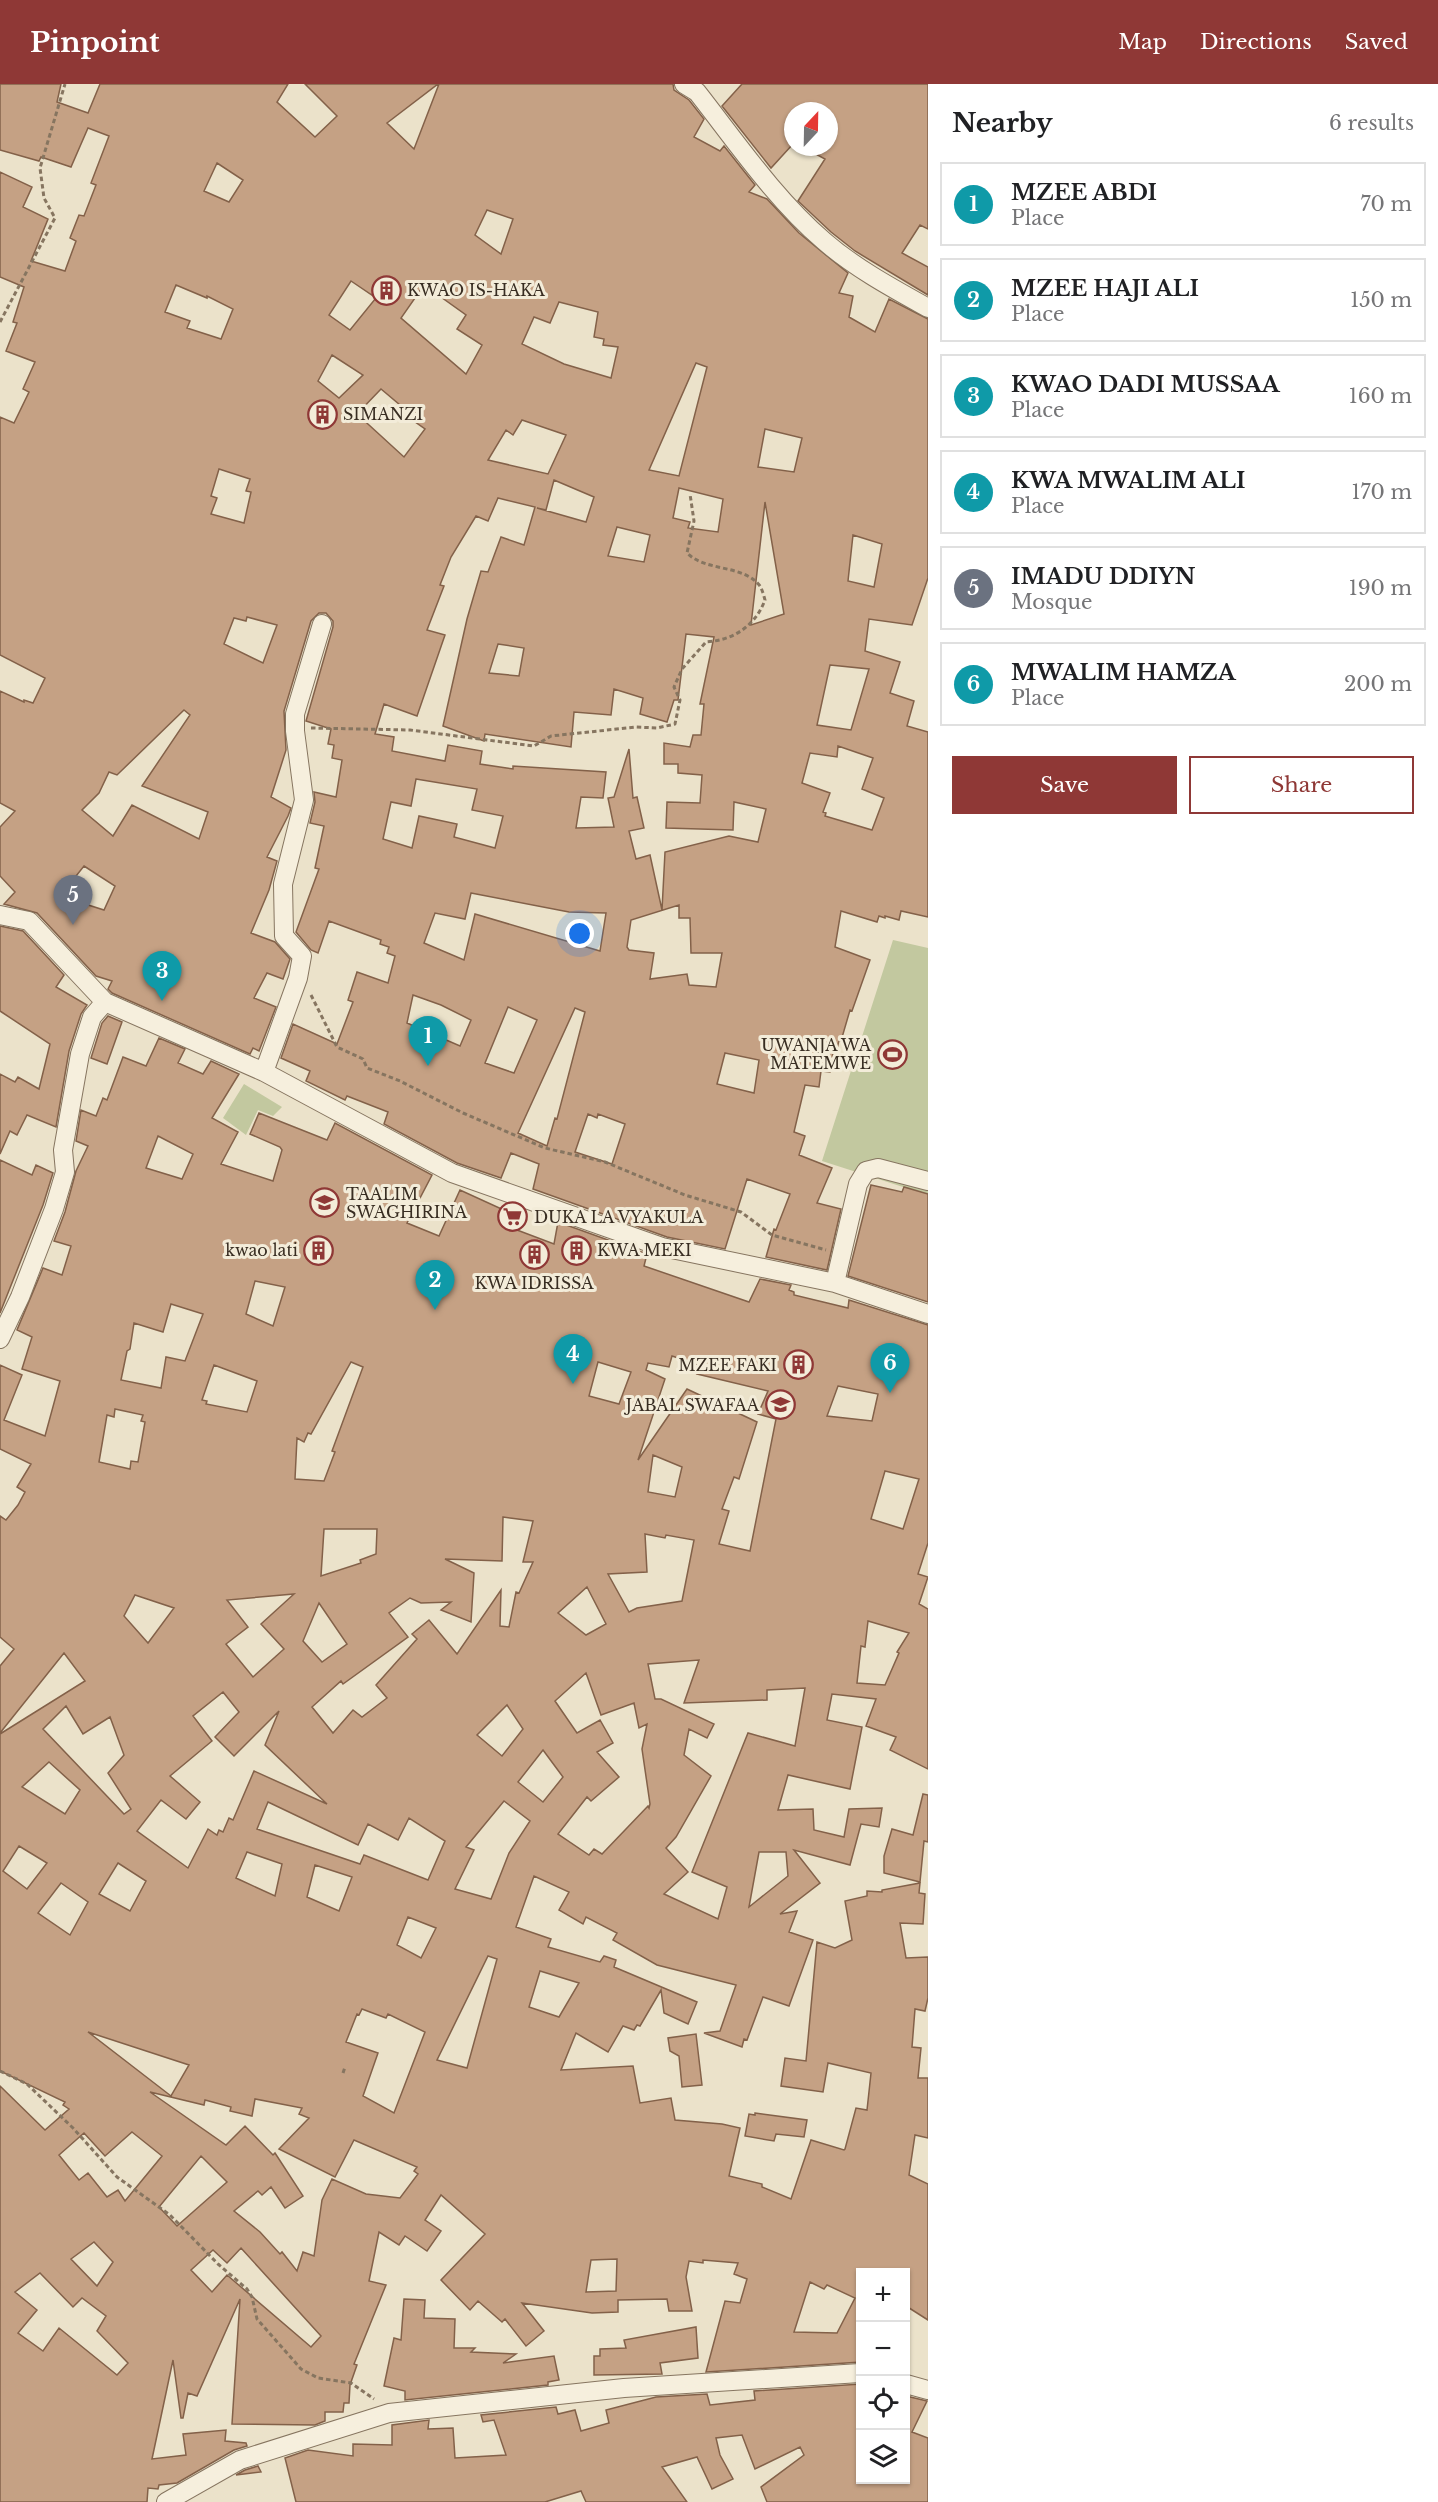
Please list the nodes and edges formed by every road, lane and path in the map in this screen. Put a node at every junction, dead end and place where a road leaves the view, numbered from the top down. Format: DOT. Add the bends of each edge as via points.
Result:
graph roads {
  1 [pos="65,84"];
  2 [pos="684,84"];
  3 [pos="928,308"];
  4 [pos="0,322"];
  5 [pos="690,494"];
  6 [pos="322,624"];
  7 [pos="295,731"];
  8 [pos="0,915"];
  9 [pos="310,992"];
  10 [pos="105,1002"];
  11 [pos="264,1072"];
  12 [pos="928,1181"];
  13 [pos="842,1255"];
  14 [pos="835,1283"];
  15 [pos="928,1314"];
  16 [pos="0,1339"];
  17 [pos="345,2067"];
  18 [pos="0,2071"];
  19 [pos="343,2073"];
  20 [pos="856,2373"];
  21 [pos="910,2386"];
  22 [pos="928,2390"];
  23 [pos="389,2414"];
  24 [pos="166,2502"];
  1 -- 4 [label="path" via="40,168 44,198 55,218"];
  2 -- 3 [label="street" via="698,92 774,190 824,241 881,282"];
  5 -- 7 [label="path" via="693,521 687,553 696,561 744,575 760,586 765,600 759,615 746,627 720,641 706,642 682,669 674,687 680,700 675,724 551,736 534,746 410,730"];
  6 -- 7 [label="street" via="295,714"];
  7 -- 11 [label="street" via="304,800 283,884 284,936 302,956 298,978"];
  8 -- 10 [label="street" via="29,921"];
  9 -- 13 [label="path" via="337,1047 363,1059 367,1068 545,1148 605,1162 685,1195 741,1212 772,1235"];
  10 -- 11 [label="street"];
  10 -- 16 [label="street" via="92,1017 81,1054 63,1150 65,1172 54,1209"];
  11 -- 14 [label="street" via="452,1173 662,1247"];
  12 -- 13 [label="street" via="878,1168 866,1171 858,1184"];
  13 -- 14 [label="street"];
  14 -- 15 [label="street"];
  17 -- 19 [label="path"];
  18 -- 23 [label="path" via="27,2085 117,2177 170,2215 247,2289 256,2319 301,2369 318,2378 351,2383"];
  20 -- 23 [label="street" via="624,2388"];
  21 -- 22 [label="street"];
  23 -- 24 [label="street" via="240,2460"];
}
